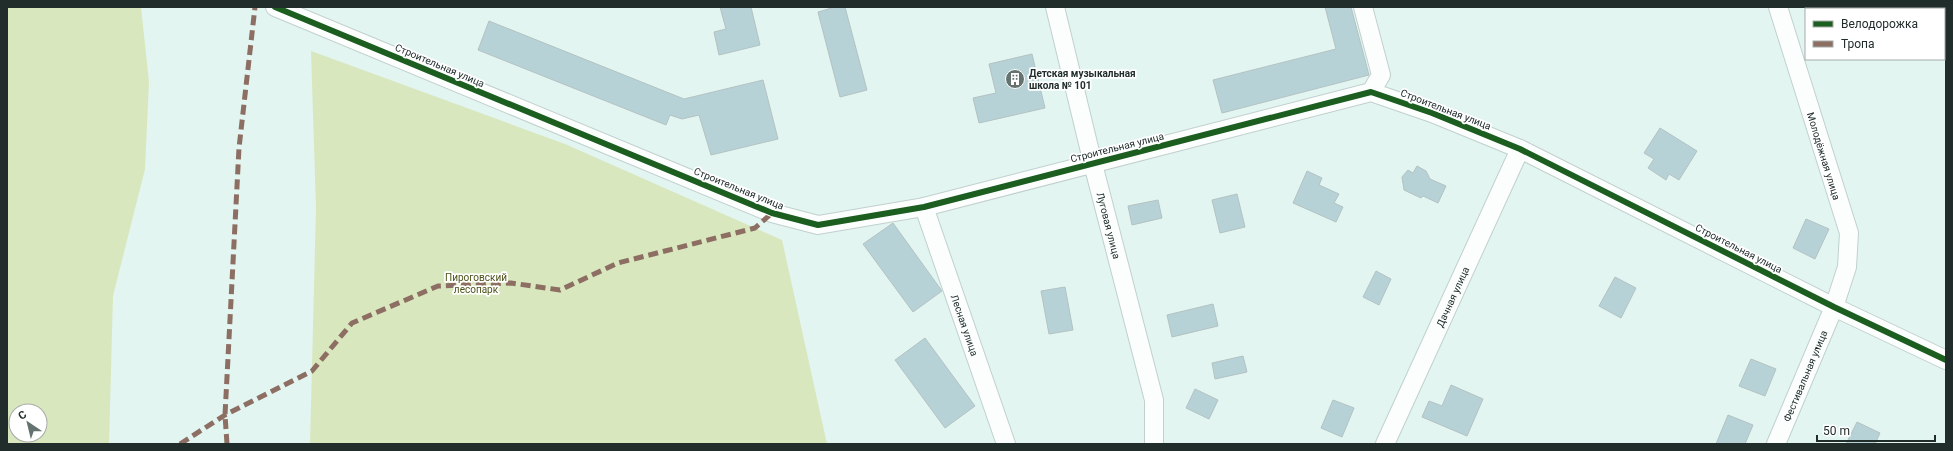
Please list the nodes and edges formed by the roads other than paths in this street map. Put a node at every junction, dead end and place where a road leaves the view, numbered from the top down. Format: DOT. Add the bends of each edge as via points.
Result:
graph roads {
  1 [pos="274,7"];
  2 [pos="1055,7"];
  3 [pos="1363,7"];
  4 [pos="1778,7"];
  5 [pos="1371,92"];
  6 [pos="1520,149"];
  7 [pos="1093,164"];
  8 [pos="924,207"];
  9 [pos="1834,307"];
  10 [pos="1946,360"];
  11 [pos="1006,444"];
  12 [pos="1154,444"];
  13 [pos="1385,444"];
  14 [pos="1776,444"];
  1 -- 8 [label="street, Строительная улица" via="772,213 818,225"];
  2 -- 7 [label="street, Луговая улица"];
  3 -- 5 [label="street" via="1381,75"];
  4 -- 9 [label="street, Молодёжная улица" via="1849,233 1847,267"];
  5 -- 6 [label="street, Строительная улица" via="1432,113"];
  5 -- 7 [label="street, Строительная улица"];
  6 -- 9 [label="street, Строительная улица"];
  6 -- 13 [label="street, Дачная улица"];
  7 -- 8 [label="street, Строительная улица"];
  7 -- 12 [label="street, Луговая улица" via="1154,400"];
  8 -- 11 [label="street, Лесная улица"];
  9 -- 10 [label="street, Строительная улица"];
  9 -- 14 [label="street, Фестивальная улица"];
}
